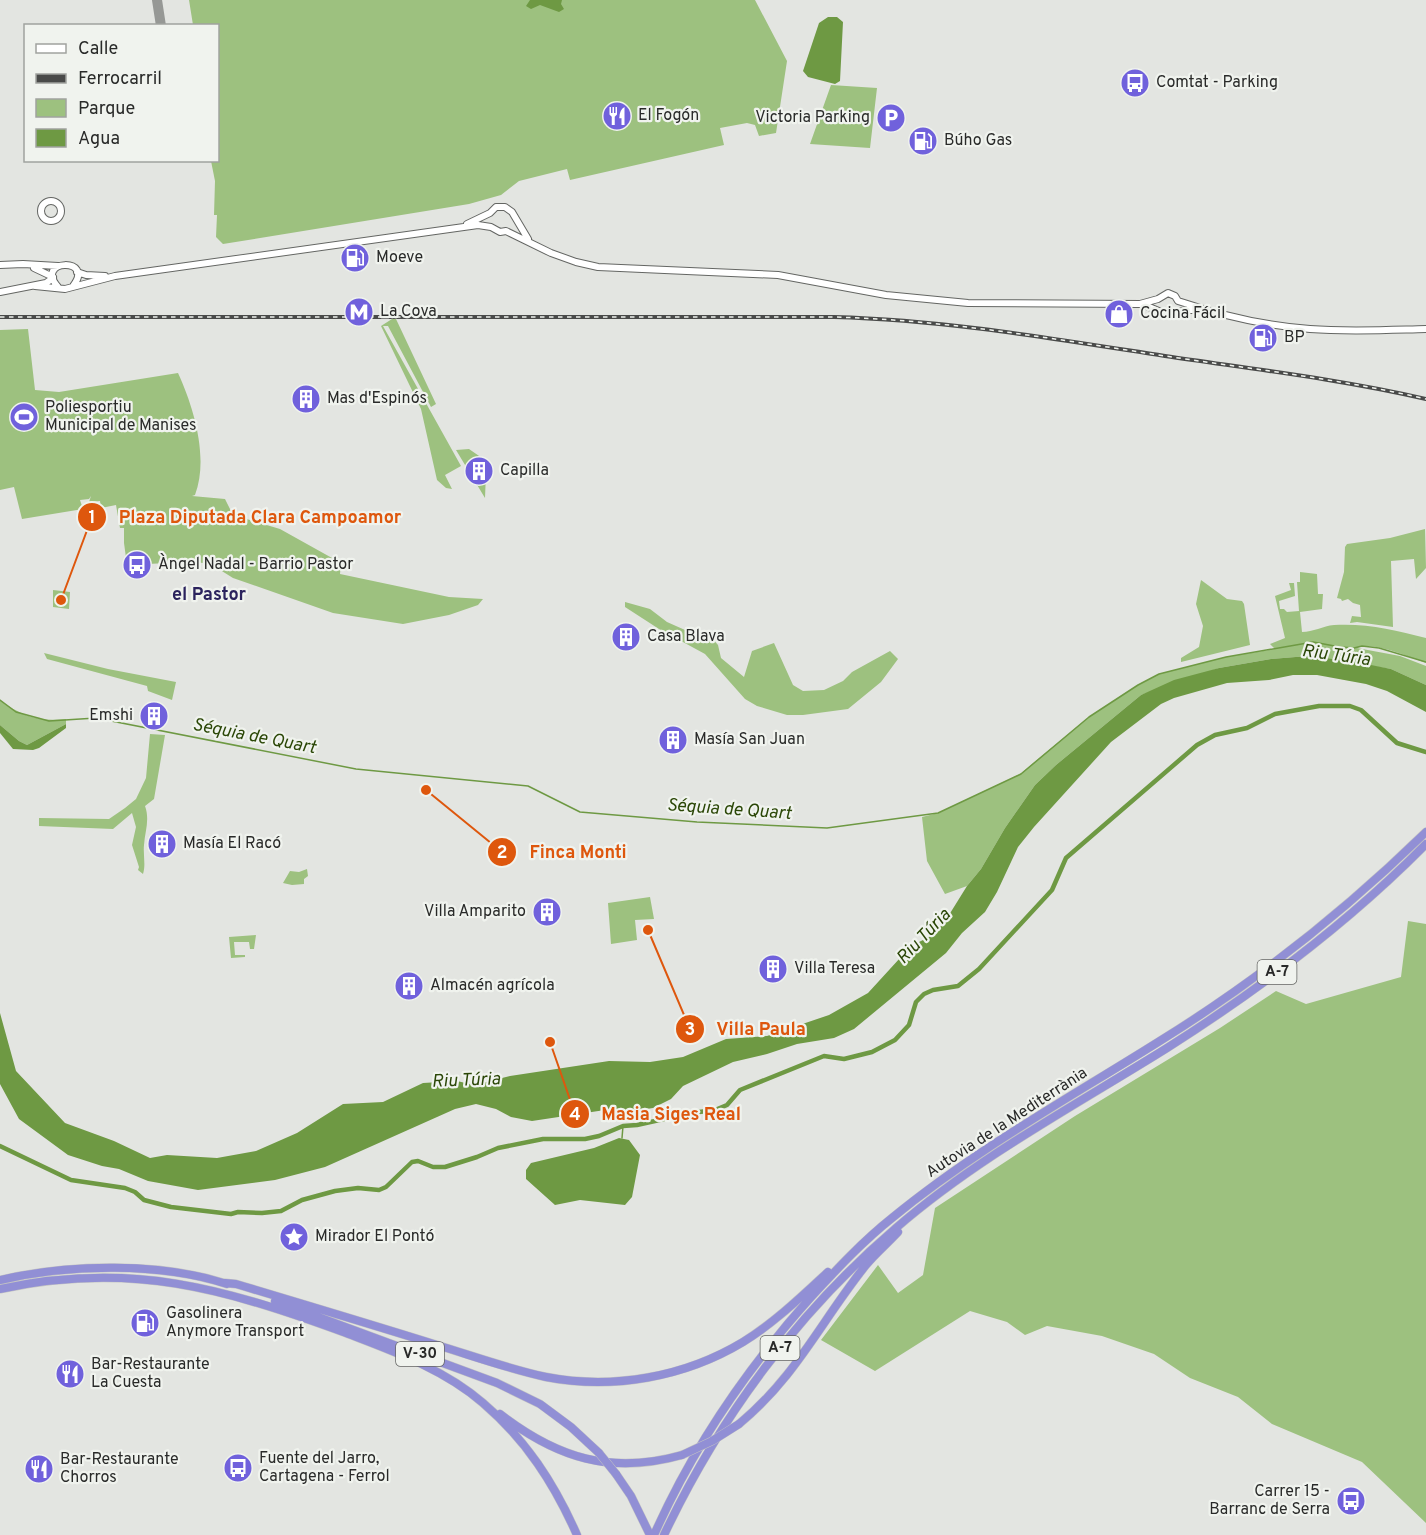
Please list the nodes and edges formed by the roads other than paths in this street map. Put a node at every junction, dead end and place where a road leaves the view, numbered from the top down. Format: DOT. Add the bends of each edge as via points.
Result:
graph roads {
  1 [pos="490,213"];
  2 [pos="514,218"];
  3 [pos="461,227"];
  4 [pos="491,227"];
  5 [pos="506,231"];
  6 [pos="532,243"];
  7 [pos="23,264"];
  8 [pos="0,265"];
  9 [pos="58,266"];
  10 [pos="77,272"];
  11 [pos="114,276"];
  12 [pos="53,277"];
  13 [pos="35,286"];
  14 [pos="58,286"];
  15 [pos="73,286"];
  16 [pos="0,292"];
  17 [pos="1158,299"];
  18 [pos="1178,301"];
  19 [pos="1140,304"];
  20 [pos="1158,310"];
  21 [pos="1206,310"];
  22 [pos="1176,312"];
  23 [pos="1426,329"];
  24 [pos="1426,832"];
  25 [pos="1426,843"];
  26 [pos="938,1194"];
  27 [pos="852,1253"];
  28 [pos="0,1280"];
  29 [pos="225,1283"];
  30 [pos="0,1289"];
  31 [pos="484,1403"];
  32 [pos="577,1535"];
  33 [pos="652,1535"];
  34 [pos="664,1535"];
  1 -- 2 [label="main road" via="496,207 505,207"];
  1 -- 3 [label="main road"];
  1 -- 4 [label="main road"];
  2 -- 5 [label="main road"];
  2 -- 6 [label="main road"];
  3 -- 4 [label="main road"];
  3 -- 11 [label="main road"];
  4 -- 5 [label="main road"];
  5 -- 6 [label="main road"];
  6 -- 19 [label="main road" via="598,267 778,275 926,300"];
  7 -- 8 [label="main road"];
  7 -- 9 [label="main road"];
  7 -- 12 [label="main road"];
  9 -- 10 [label="main road" via="68,264"];
  9 -- 12 [label="main road"];
  10 -- 11 [label="main road"];
  10 -- 15 [label="main road"];
  11 -- 15 [label="main road"];
  12 -- 13 [label="main road"];
  12 -- 14 [label="main road"];
  13 -- 14 [label="main road"];
  13 -- 16 [label="main road"];
  14 -- 15 [label="main road"];
  17 -- 18 [label="main road" via="1170,294"];
  17 -- 19 [label="main road"];
  17 -- 20 [label="main road"];
  18 -- 21 [label="main road"];
  18 -- 22 [label="main road"];
  19 -- 20 [label="main road"];
  20 -- 22 [label="main road" via="1168,315"];
  21 -- 22 [label="main road"];
  21 -- 23 [label="main road" via="1308,329"];
  24 -- 27 [label="highway, Autovia de la Mediterrània / A-7" via="1265,970 962,1164"];
  25 -- 26 [label="highway, Autovia de la Mediterrània / A-7" via="1371,896 1271,977"];
  26 -- 31 [label="highway, bridge" via="936,1201 867,1263 770,1396 739,1424 712,1441 675,1457 645,1462 622,1464 579,1458 544,1444"];
  26 -- 34 [label="highway, Autovia de la Mediterrània / A-7" via="851,1269 785,1342 722,1429"];
  27 -- 29 [label="highway" via="765,1327 720,1355 666,1374 608,1382 567,1380 517,1370"];
  27 -- 33 [label="highway, Autovia de la Mediterrània / A-7" via="790,1320 735,1393 689,1465"];
  28 -- 29 [label="highway, V-30" via="43,1272 110,1268 181,1274"];
  29 -- 33 [label="highway, V-30, bridge" via="498,1383 540,1404 599,1453 631,1496"];
  30 -- 31 [label="highway, V-30" via="51,1280 108,1277 144,1278 206,1288 267,1305 388,1349 434,1370"];
  31 -- 32 [label="highway, V-30" via="541,1467"];
}
